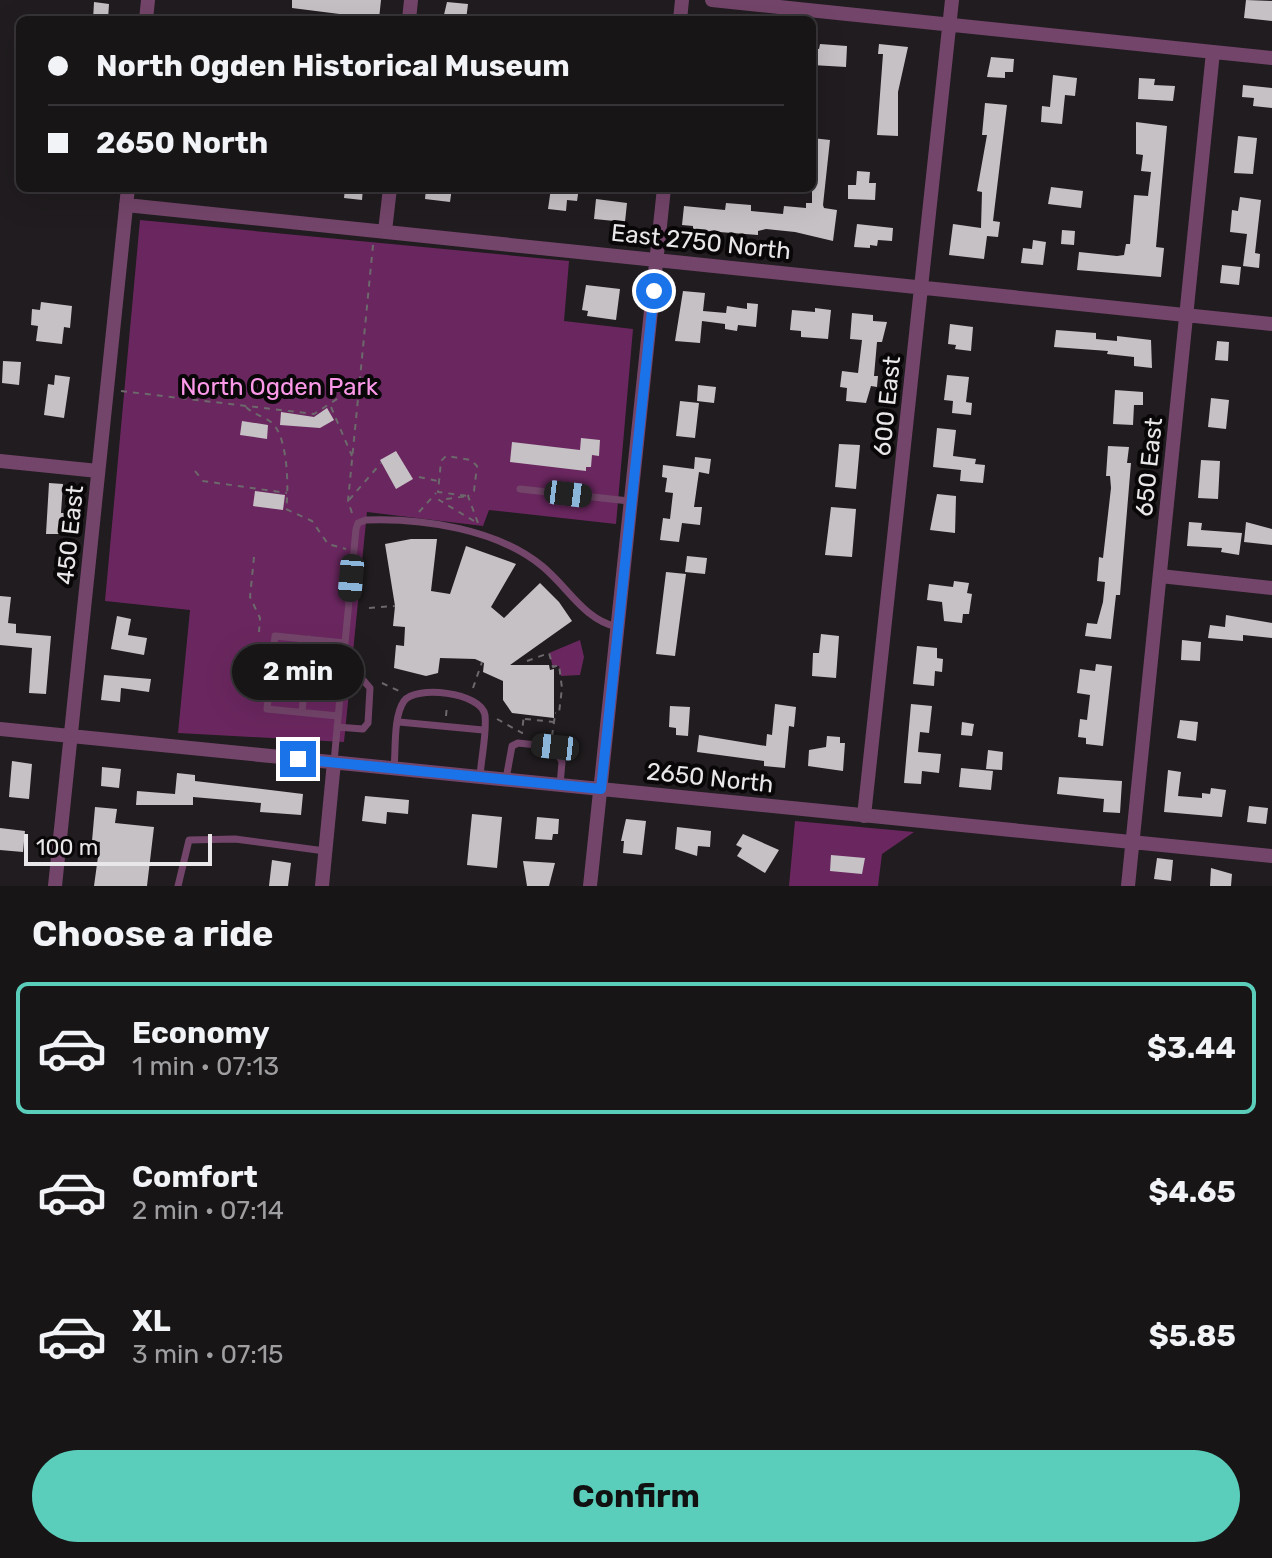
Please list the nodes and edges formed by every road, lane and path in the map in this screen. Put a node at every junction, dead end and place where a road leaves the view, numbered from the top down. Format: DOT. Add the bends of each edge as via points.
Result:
graph roads {
  1 [pos="712,0"];
  2 [pos="952,0"];
  3 [pos="950,25"];
  4 [pos="1213,52"];
  5 [pos="1272,58"];
  6 [pos="128,192"];
  7 [pos="389,192"];
  8 [pos="664,192"];
  9 [pos="126,205"];
  10 [pos="379,236"];
  11 [pos="658,260"];
  12 [pos="922,288"];
  13 [pos="1187,316"];
  14 [pos="1272,324"];
  15 [pos="359,384"];
  16 [pos="120,391"];
  17 [pos="245,406"];
  18 [pos="330,406"];
  19 [pos="352,456"];
  20 [pos="0,461"];
  21 [pos="381,463"];
  22 [pos="98,471"];
  23 [pos="195,471"];
  24 [pos="419,477"];
  25 [pos="438,481"];
  26 [pos="520,489"];
  27 [pos="438,492"];
  28 [pos="288,493"];
  29 [pos="468,496"];
  30 [pos="348,501"];
  31 [pos="629,501"];
  32 [pos="416,516"];
  33 [pos="355,517"];
  34 [pos="335,548"];
  35 [pos="254,557"];
  36 [pos="1160,576"];
  37 [pos="1272,588"];
  38 [pos="395,606"];
  39 [pos="369,608"];
  40 [pos="617,627"];
  41 [pos="259,632"];
  42 [pos="309,639"];
  43 [pos="345,643"];
  44 [pos="527,661"];
  45 [pos="482,662"];
  46 [pos="342,679"];
  47 [pos="382,683"];
  48 [pos="473,688"];
  49 [pos="400,692"];
  50 [pos="302,712"];
  51 [pos="338,716"];
  52 [pos="496,718"];
  53 [pos="399,722"];
  54 [pos="554,722"];
  55 [pos="337,727"];
  56 [pos="0,729"];
  57 [pos="483,730"];
  58 [pos="72,737"];
  59 [pos="552,737"];
  60 [pos="334,762"];
  61 [pos="394,768"];
  62 [pos="480,777"];
  63 [pos="506,780"];
  64 [pos="560,785"];
  65 [pos="601,789"];
  66 [pos="864,816"];
  67 [pos="1132,842"];
  68 [pos="325,851"];
  69 [pos="1272,856"];
  70 [pos="55,886"];
  71 [pos="178,886"];
  72 [pos="322,886"];
  73 [pos="590,886"];
  74 [pos="1128,886"];
  1 -- 3 [label="street"];
  2 -- 3 [label="street, 600 East"];
  3 -- 4 [label="street"];
  3 -- 12 [label="street, 600 East"];
  4 -- 5 [label="street"];
  4 -- 13 [label="street, 650 East"];
  6 -- 9 [label="street, 450 East"];
  7 -- 10 [label="street"];
  8 -- 11 [label="street"];
  9 -- 10 [label="street, East 2750 North"];
  9 -- 22 [label="street, 450 East"];
  10 -- 11 [label="street, East 2750 North"];
  10 -- 15 [label="path"];
  11 -- 12 [label="street, East 2750 North"];
  11 -- 31 [label="street"];
  12 -- 13 [label="street, East 2750 North"];
  12 -- 66 [label="street, 600 East"];
  13 -- 14 [label="street, East 2750 North"];
  13 -- 36 [label="street, 650 East"];
  15 -- 18 [label="path"];
  15 -- 19 [label="path"];
  16 -- 17 [label="path"];
  17 -- 18 [label="path" via="314,414"];
  17 -- 28 [label="path" via="276,426 290,481"];
  18 -- 19 [label="path"];
  19 -- 30 [label="path"];
  20 -- 22 [label="street"];
  21 -- 30 [label="path"];
  22 -- 58 [label="street, 450 East"];
  23 -- 28 [label="path" via="203,481"];
  24 -- 25 [label="path"];
  25 -- 27 [label="path"];
  25 -- 29 [label="path" via="446,456 471,460 477,466 474,491"];
  26 -- 31 [label="lane"];
  27 -- 29 [label="path"];
  27 -- 32 [label="path"];
  28 -- 34 [label="path" via="286,509 312,521"];
  29 -- 29 [label="path" via="473,510 479,524 439,500"];
  30 -- 33 [label="path"];
  31 -- 40 [label="street"];
  35 -- 41 [label="path" via="250,597 260,618"];
  36 -- 37 [label="street"];
  36 -- 67 [label="street, 650 East"];
  38 -- 39 [label="path"];
  40 -- 43 [label="lane" via="591,618 568,588 513,547 435,525 366,520 356,529"];
  40 -- 65 [label="street"];
  42 -- 43 [label="lane"];
  42 -- 50 [label="lane"];
  42 -- 50 [label="lane" via="275,636 267,709"];
  43 -- 46 [label="lane"];
  44 -- 54 [label="path" via="549,653 553,667 559,665 562,688"];
  45 -- 48 [label="path"];
  46 -- 51 [label="lane"];
  46 -- 55 [label="lane" via="364,681 370,688 368,723 363,729"];
  47 -- 49 [label="path"];
  50 -- 51 [label="lane"];
  51 -- 55 [label="lane"];
  52 -- 54 [label="path" via="522,733 524,716"];
  53 -- 57 [label="lane"];
  53 -- 57 [label="lane" via="402,704 417,693 466,697 481,706"];
  53 -- 61 [label="lane"];
  54 -- 59 [label="path"];
  55 -- 60 [label="lane"];
  56 -- 58 [label="street, 2650 North"];
  57 -- 62 [label="lane"];
  58 -- 60 [label="street, 2650 North"];
  58 -- 70 [label="street, 450 East"];
  60 -- 61 [label="street, 2650 North"];
  60 -- 68 [label="street"];
  61 -- 62 [label="street, 2650 North"];
  62 -- 63 [label="street, 2650 North"];
  63 -- 64 [label="street, 2650 North"];
  63 -- 64 [label="lane" via="509,753 518,743 555,747 562,762"];
  64 -- 65 [label="street, 2650 North"];
  65 -- 66 [label="street, 2650 North"];
  65 -- 73 [label="street"];
  66 -- 67 [label="street, 2650 North"];
  67 -- 69 [label="street, 2650 North"];
  67 -- 74 [label="street, 650 East"];
  68 -- 71 [label="lane" via="235,839 189,840"];
  68 -- 72 [label="street"];
}
